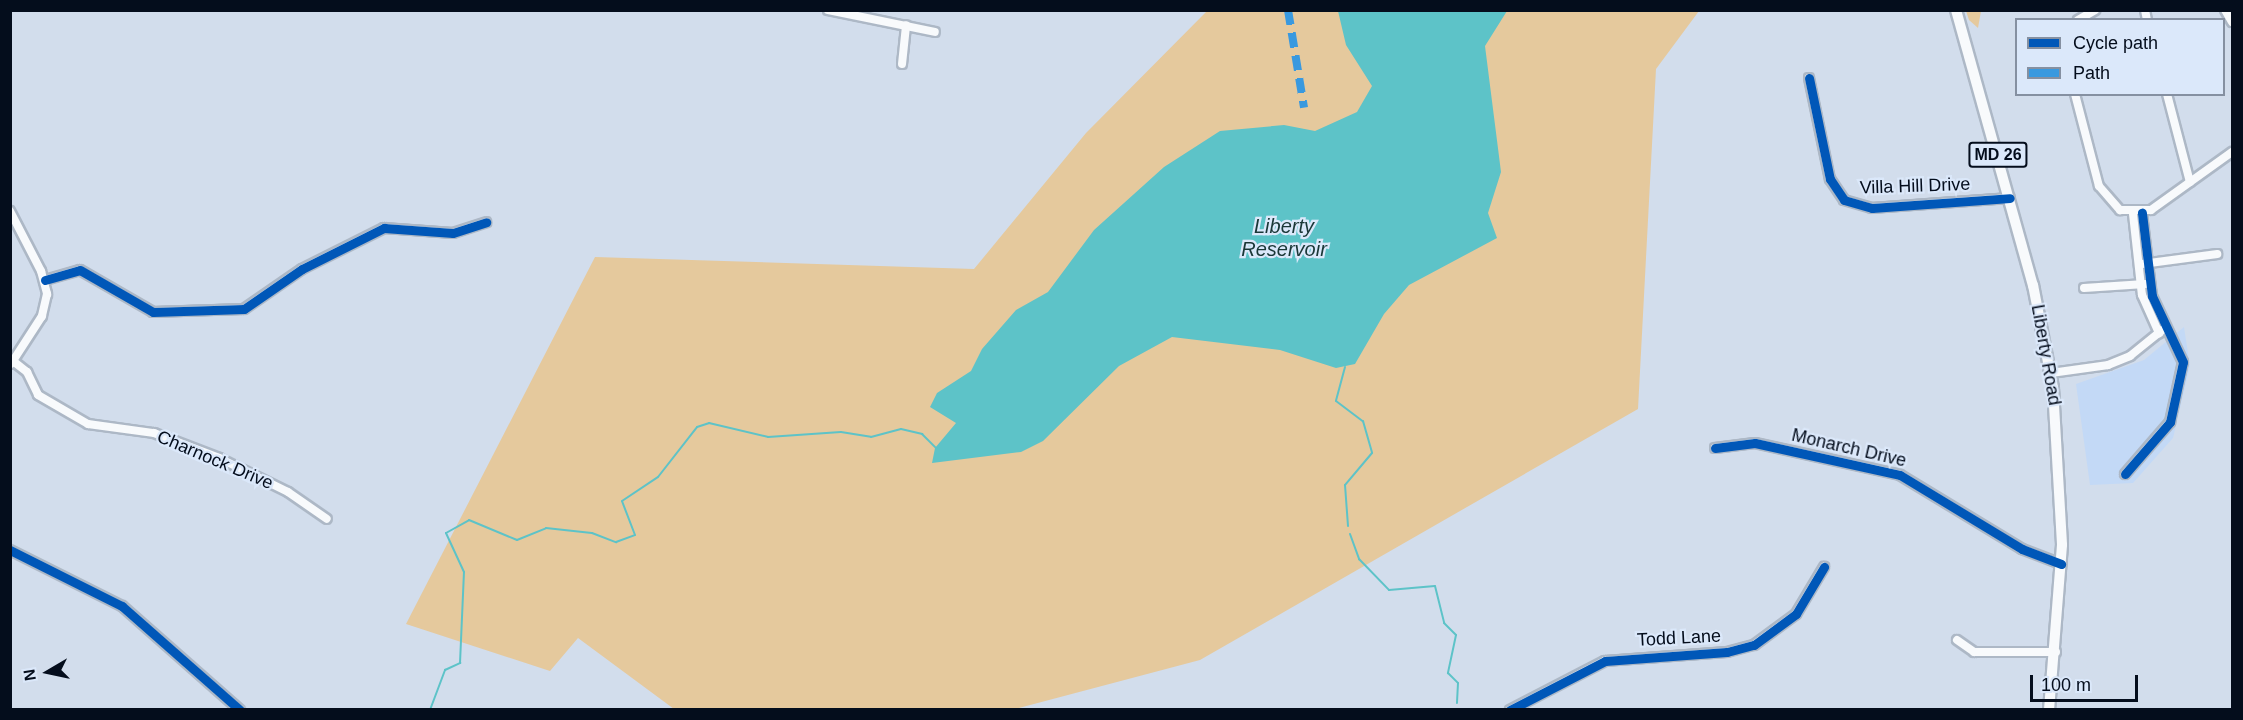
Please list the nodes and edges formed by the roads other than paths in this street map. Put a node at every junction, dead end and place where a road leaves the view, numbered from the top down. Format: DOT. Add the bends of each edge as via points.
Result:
graph roads {
  1 [pos="828,10"];
  2 [pos="1956,10"];
  3 [pos="2095,10"];
  4 [pos="2225,10"];
  5 [pos="2081,18"];
  6 [pos="2232,22"];
  7 [pos="906,25"];
  8 [pos="935,32"];
  9 [pos="902,64"];
  10 [pos="1809,78"];
  11 [pos="2076,96"];
  12 [pos="2168,96"];
  13 [pos="2232,152"];
  14 [pos="2190,182"];
  15 [pos="2010,198"];
  16 [pos="10,211"];
  17 [pos="2142,213"];
  18 [pos="2133,214"];
  19 [pos="486,222"];
  20 [pos="2217,255"];
  21 [pos="2143,263"];
  22 [pos="45,280"];
  23 [pos="2140,282"];
  24 [pos="2151,287"];
  25 [pos="2084,288"];
  26 [pos="2163,330"];
  27 [pos="12,363"];
  28 [pos="2051,373"];
  29 [pos="1715,448"];
  30 [pos="2125,474"];
  31 [pos="327,519"];
  32 [pos="10,550"];
  33 [pos="2061,564"];
  34 [pos="1824,567"];
  35 [pos="1957,640"];
  36 [pos="2056,652"];
  37 [pos="240,710"];
  38 [pos="1510,710"];
  39 [pos="2049,710"];
  1 -- 7 [label="street"];
  2 -- 15 [label="main road, Liberty Road / MD 26"];
  3 -- 5 [label="street"];
  4 -- 6 [label="street"];
  7 -- 8 [label="street"];
  7 -- 9 [label="street"];
  10 -- 15 [label="street, Villa Hill Drive" via="1830,179 1844,200 1872,208"];
  11 -- 18 [label="street" via="2104,197"];
  12 -- 14 [label="street"];
  13 -- 14 [label="street"];
  14 -- 17 [label="street"];
  15 -- 28 [label="main road, Liberty Road / MD 26"];
  16 -- 22 [label="street"];
  17 -- 18 [label="street"];
  17 -- 21 [label="street"];
  18 -- 21 [label="street"];
  19 -- 22 [label="street" via="453,233 384,228 302,269 244,309 153,312 80,270"];
  20 -- 21 [label="street"];
  21 -- 23 [label="street"];
  21 -- 24 [label="street"];
  22 -- 27 [label="street" via="42,316"];
  23 -- 24 [label="street"];
  23 -- 25 [label="street"];
  23 -- 26 [label="street"];
  24 -- 26 [label="street"];
  26 -- 28 [label="street" via="2108,365"];
  26 -- 30 [label="street" via="2183,362 2172,414 2160,440"];
  27 -- 31 [label="street, Charnock Drive" via="27,372 38,395 88,424 176,441 288,492"];
  28 -- 33 [label="main road, Liberty Road / MD 26" via="2060,465"];
  29 -- 33 [label="street, Monarch Drive" via="1755,443 1900,475 2022,549"];
  32 -- 37 [label="street" via="122,606"];
  33 -- 36 [label="main road, Liberty Road / MD 26"];
  34 -- 38 [label="street, Todd Lane" via="1796,614 1754,645 1727,652 1605,661"];
  35 -- 36 [label="street" via="1974,651"];
  36 -- 39 [label="main road, Liberty Road / MD 26"];
}
